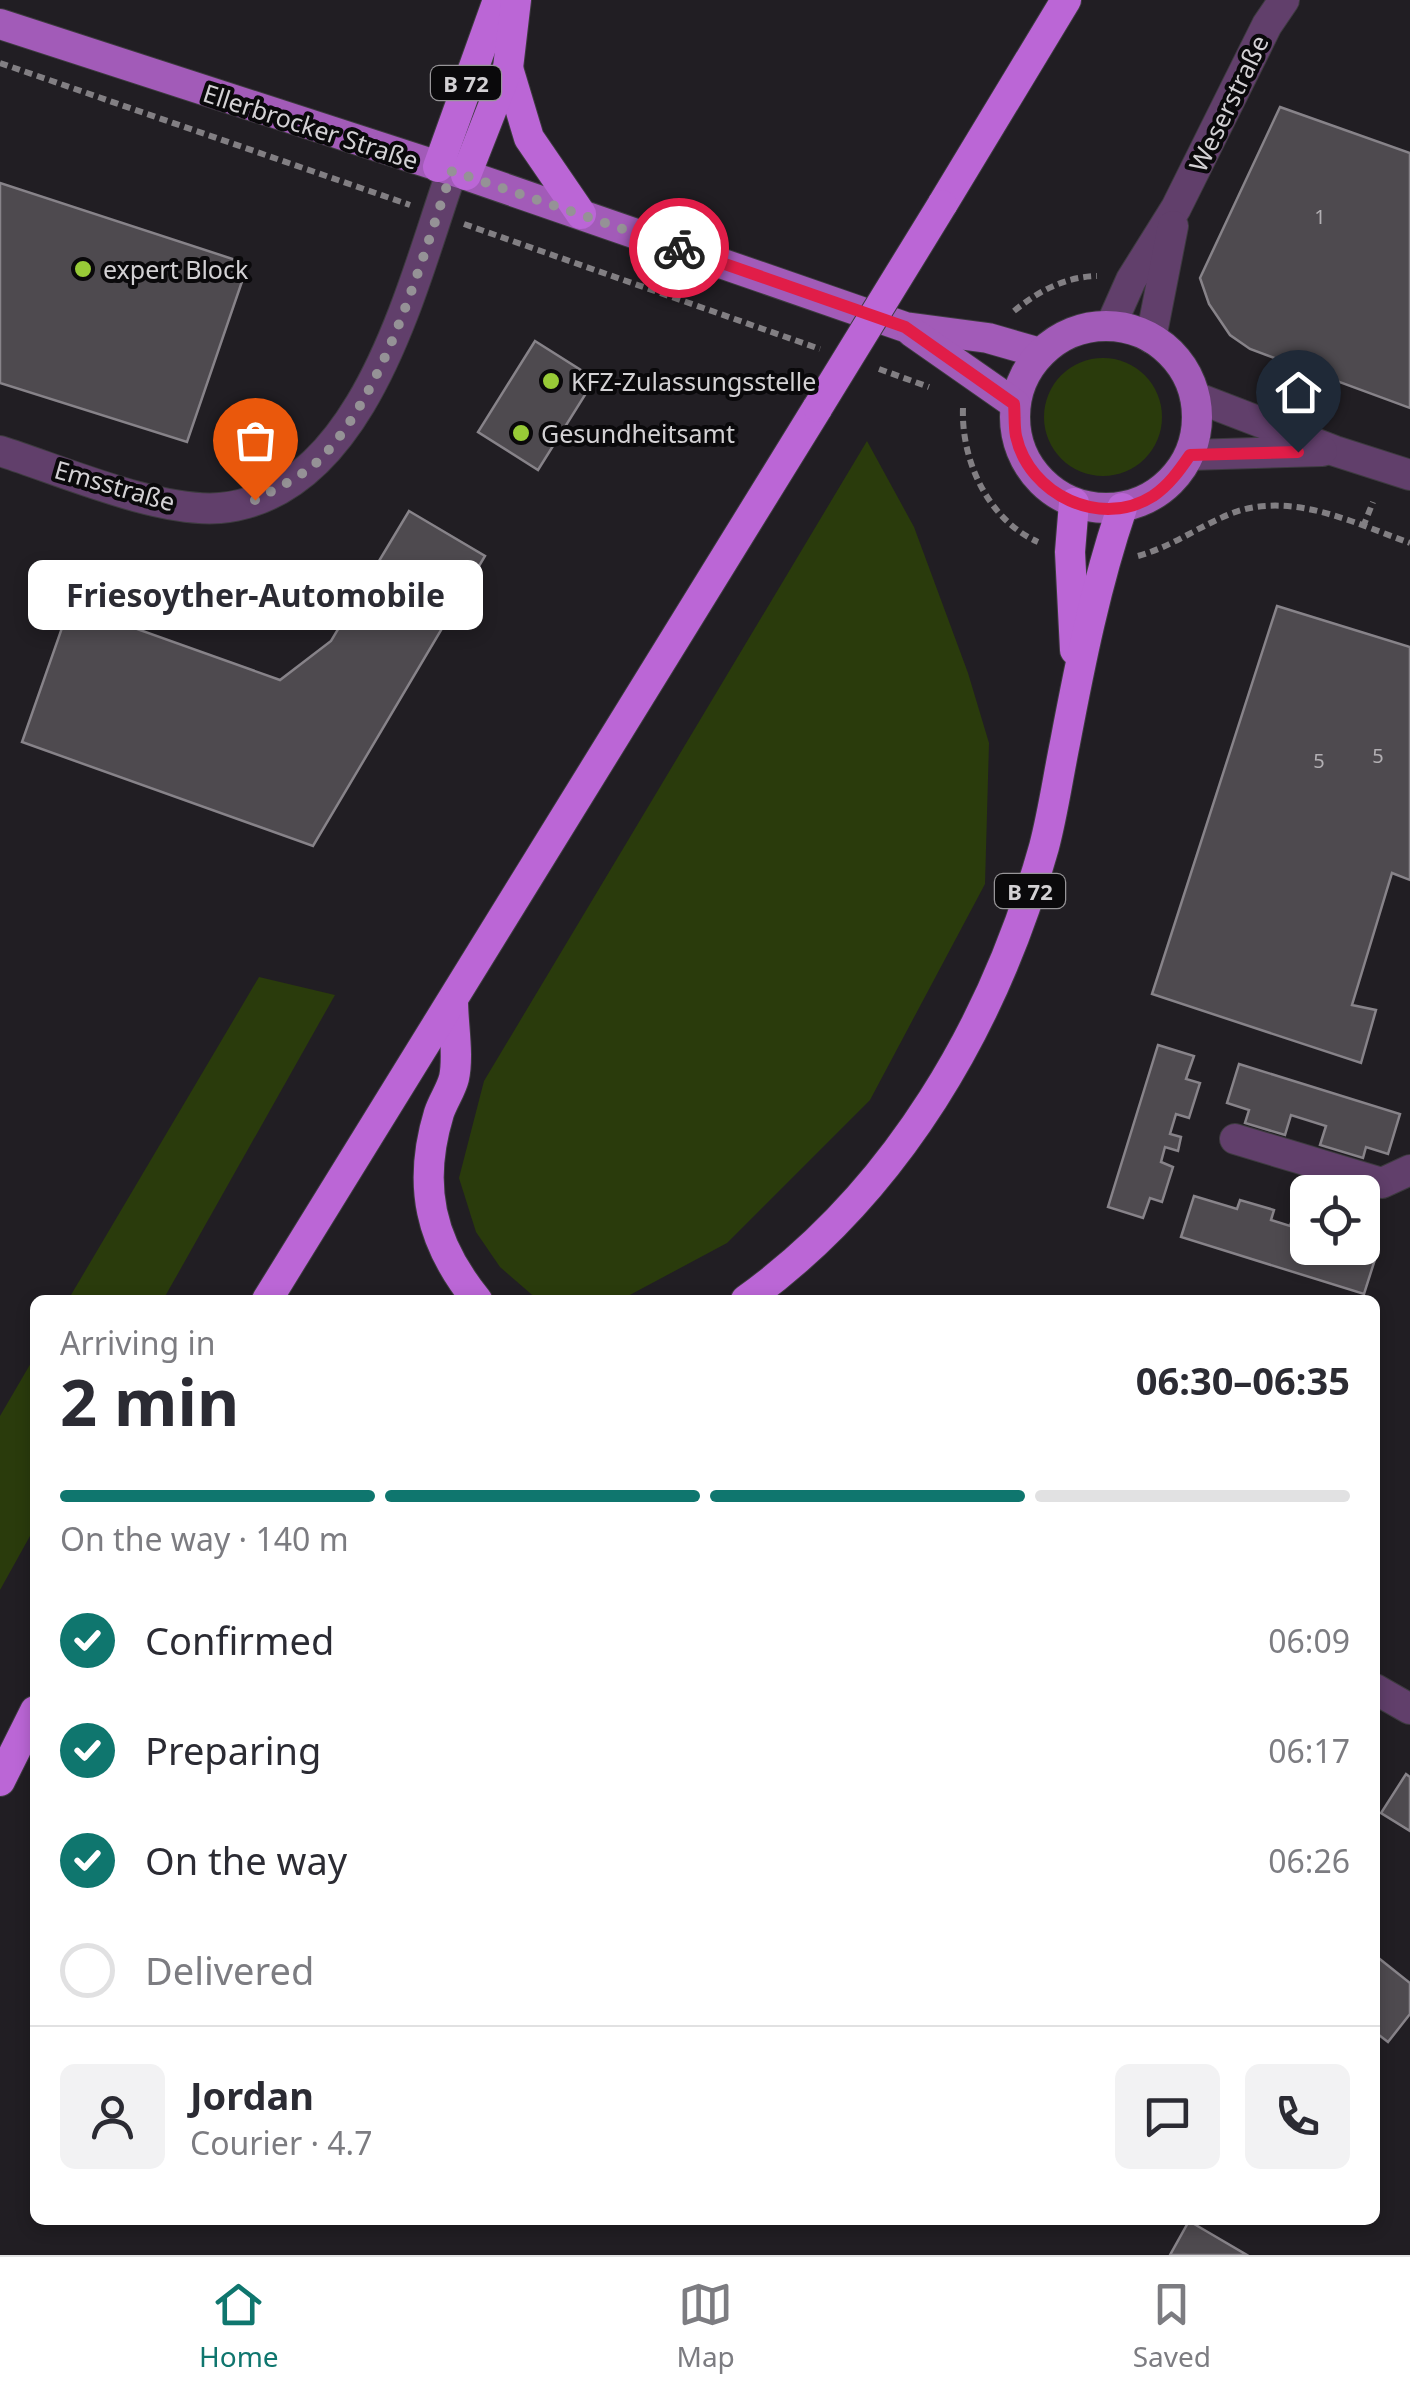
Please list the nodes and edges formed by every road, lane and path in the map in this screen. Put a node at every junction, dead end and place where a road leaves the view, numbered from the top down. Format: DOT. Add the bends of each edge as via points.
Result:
graph roads {
  1 [pos="498,0"];
  2 [pos="516,0"];
  3 [pos="1066,0"];
  4 [pos="1284,0"];
  5 [pos="0,24"];
  6 [pos="0,63"];
  7 [pos="508,68"];
  8 [pos="452,171"];
  9 [pos="1176,208"];
  10 [pos="581,214"];
  11 [pos="437,215"];
  12 [pos="1131,280"];
  13 [pos="1110,325"];
  14 [pos="905,327"];
  15 [pos="988,338"];
  16 [pos="1151,338"];
  17 [pos="1040,352"];
  18 [pos="835,354"];
  19 [pos="872,367"];
  20 [pos="967,385"];
  21 [pos="1196,397"];
  22 [pos="1014,404"];
  23 [pos="1335,450"];
  24 [pos="0,451"];
  25 [pos="1190,455"];
  26 [pos="1410,475"];
  27 [pos="1373,502"];
  28 [pos="1074,503"];
  29 [pos="1122,508"];
  30 [pos="1363,527"];
  31 [pos="1410,543"];
  32 [pos="1070,552"];
  33 [pos="1108,557"];
  34 [pos="1077,682"];
  35 [pos="453,1001"];
  36 [pos="1235,1139"];
  37 [pos="1410,1170"];
  38 [pos="269,1295"];
  39 [pos="472,1295"];
  40 [pos="752,1295"];
  41 [pos="1380,1692"];
  42 [pos="1410,1709"];
  43 [pos="30,1721"];
  44 [pos="0,1782"];
  1 -- 8 [label="highway, B 72"];
  2 -- 7 [label="highway, B 72"];
  3 -- 35 [label="highway, bridge"];
  4 -- 9 [label="street, Weserstraße"];
  5 -- 8 [label="main road, Ellerbrocker Straße"];
  6 -- 11 [label="path"];
  7 -- 8 [label="highway, B 72"];
  7 -- 10 [label="highway, B 72" via="529,138"];
  8 -- 10 [label="main road, Ellerbrocker Straße"];
  8 -- 11 [label="street, Emsstraße"];
  9 -- 12 [label="street, Weserstraße"];
  9 -- 16 [label="street, Weserstraße"];
  10 -- 14 [label="main road, Ellerbrocker Straße"];
  11 -- 18 [label="path"];
  11 -- 24 [label="street, Emsstraße" via="397,324 350,422 324,456 290,482 219,508 180,506"];
  12 -- 13 [label="street, Weserstraße"];
  12 -- 15 [label="path" via="1077,276 1050,286"];
  13 -- 16 [label="main road"];
  13 -- 17 [label="main road" via="1062,336"];
  14 -- 15 [label="main road, Ellerbrocker Straße"];
  14 -- 20 [label="main road, Ellerbrocker Straße"];
  15 -- 17 [label="main road, Ellerbrocker Straße"];
  16 -- 21 [label="main road" via="1185,370"];
  17 -- 22 [label="main road"];
  19 -- 20 [label="path"];
  20 -- 22 [label="main road, Ellerbrocker Straße"];
  20 -- 32 [label="path" via="962,430 983,490 1026,536"];
  21 -- 23 [label="street"];
  21 -- 25 [label="main road"];
  22 -- 28 [label="main road" via="1027,464 1047,488"];
  23 -- 25 [label="street"];
  23 -- 26 [label="street"];
  25 -- 29 [label="main road" via="1174,480"];
  27 -- 30 [label="path"];
  28 -- 29 [label="main road"];
  28 -- 32 [label="highway, B 72"];
  29 -- 33 [label="highway, B 72"];
  30 -- 31 [label="path"];
  30 -- 33 [label="path" via="1306,509 1261,505 1161,550"];
  32 -- 34 [label="highway, B 72"];
  33 -- 34 [label="highway, B 72"];
  34 -- 40 [label="highway, B 72" via="1044,845 1010,950 944,1086 854,1205"];
  35 -- 38 [label="highway"];
  35 -- 39 [label="highway" via="455,1076 430,1155 428,1201 438,1240"];
  36 -- 37 [label="street" via="1382,1183"];
  41 -- 42 [label="street"];
  43 -- 44 [label="highway"];
}
